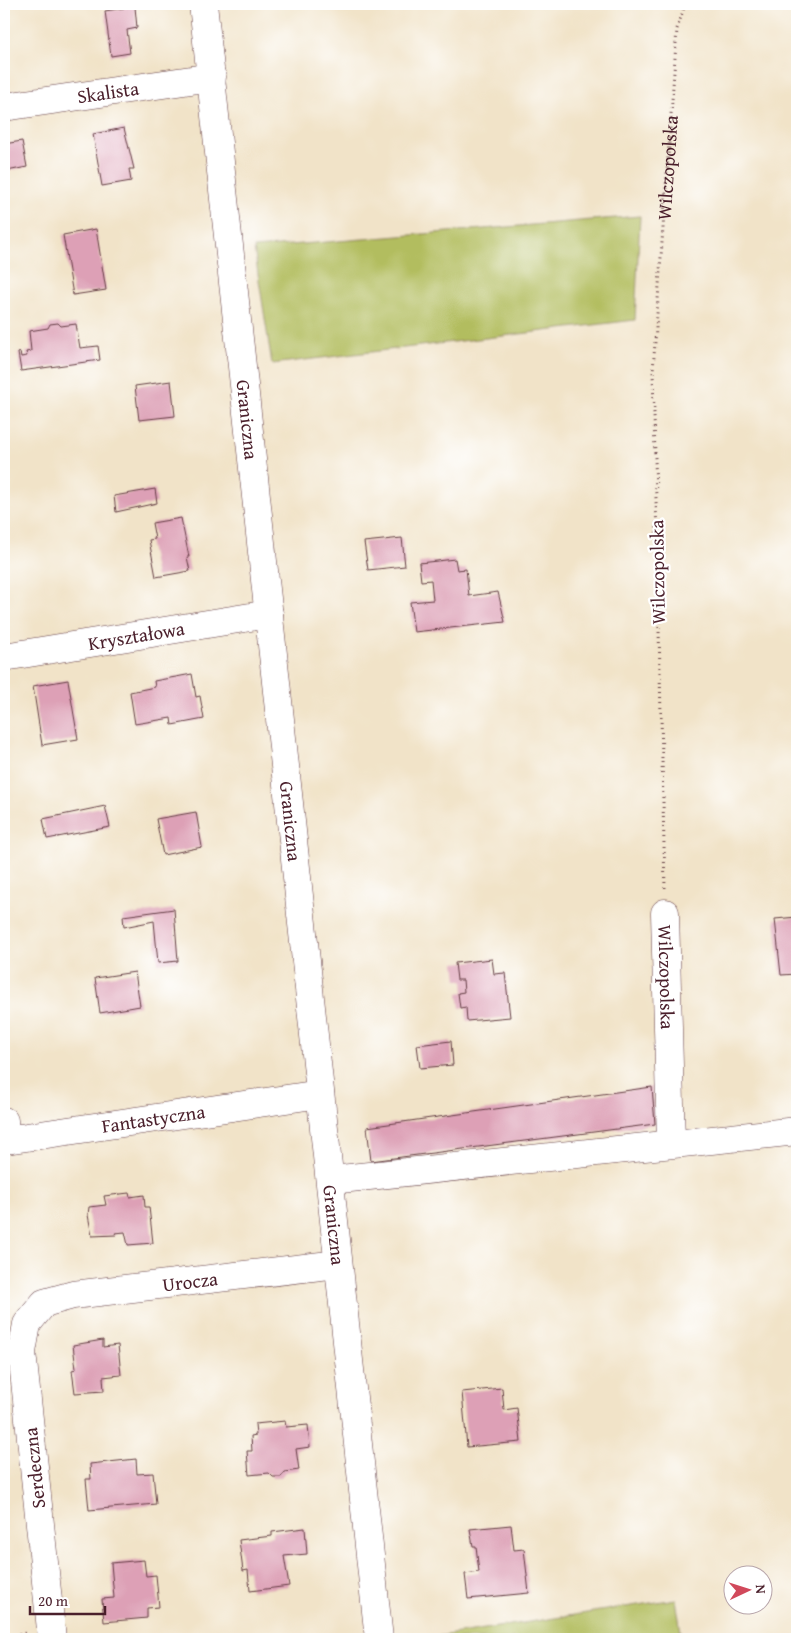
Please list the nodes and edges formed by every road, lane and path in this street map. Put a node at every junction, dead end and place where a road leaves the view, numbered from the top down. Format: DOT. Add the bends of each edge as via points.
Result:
graph roads {
  1 [pos="204,4"];
  2 [pos="685,4"];
  3 [pos="212,77"];
  4 [pos="4,108"];
  5 [pos="269,614"];
  6 [pos="4,657"];
  7 [pos="665,913"];
  8 [pos="320,1094"];
  9 [pos="4,1121"];
  10 [pos="797,1131"];
  11 [pos="671,1143"];
  12 [pos="331,1180"];
  13 [pos="338,1264"];
  14 [pos="44,1303"];
  15 [pos="52,1639"];
  16 [pos="378,1639"];
  1 -- 3 [label="street, Graniczna"];
  2 -- 7 [label="path, Wilczopolska" via="677,29 653,370"];
  3 -- 4 [label="street, Skalista"];
  3 -- 5 [label="street, Graniczna"];
  5 -- 6 [label="street, Kryształowa"];
  5 -- 8 [label="street, Graniczna"];
  7 -- 11 [label="street, Wilczopolska"];
  8 -- 9 [label="street, Fantastyczna" via="6,1140"];
  8 -- 12 [label="street, Graniczna"];
  10 -- 11 [label="street"];
  11 -- 12 [label="street"];
  12 -- 13 [label="street, Graniczna"];
  13 -- 14 [label="street, Urocza" via="73,1295"];
  13 -- 16 [label="street, Graniczna"];
  14 -- 15 [label="street, Serdeczna" via="27,1324 22,1352"];
}
